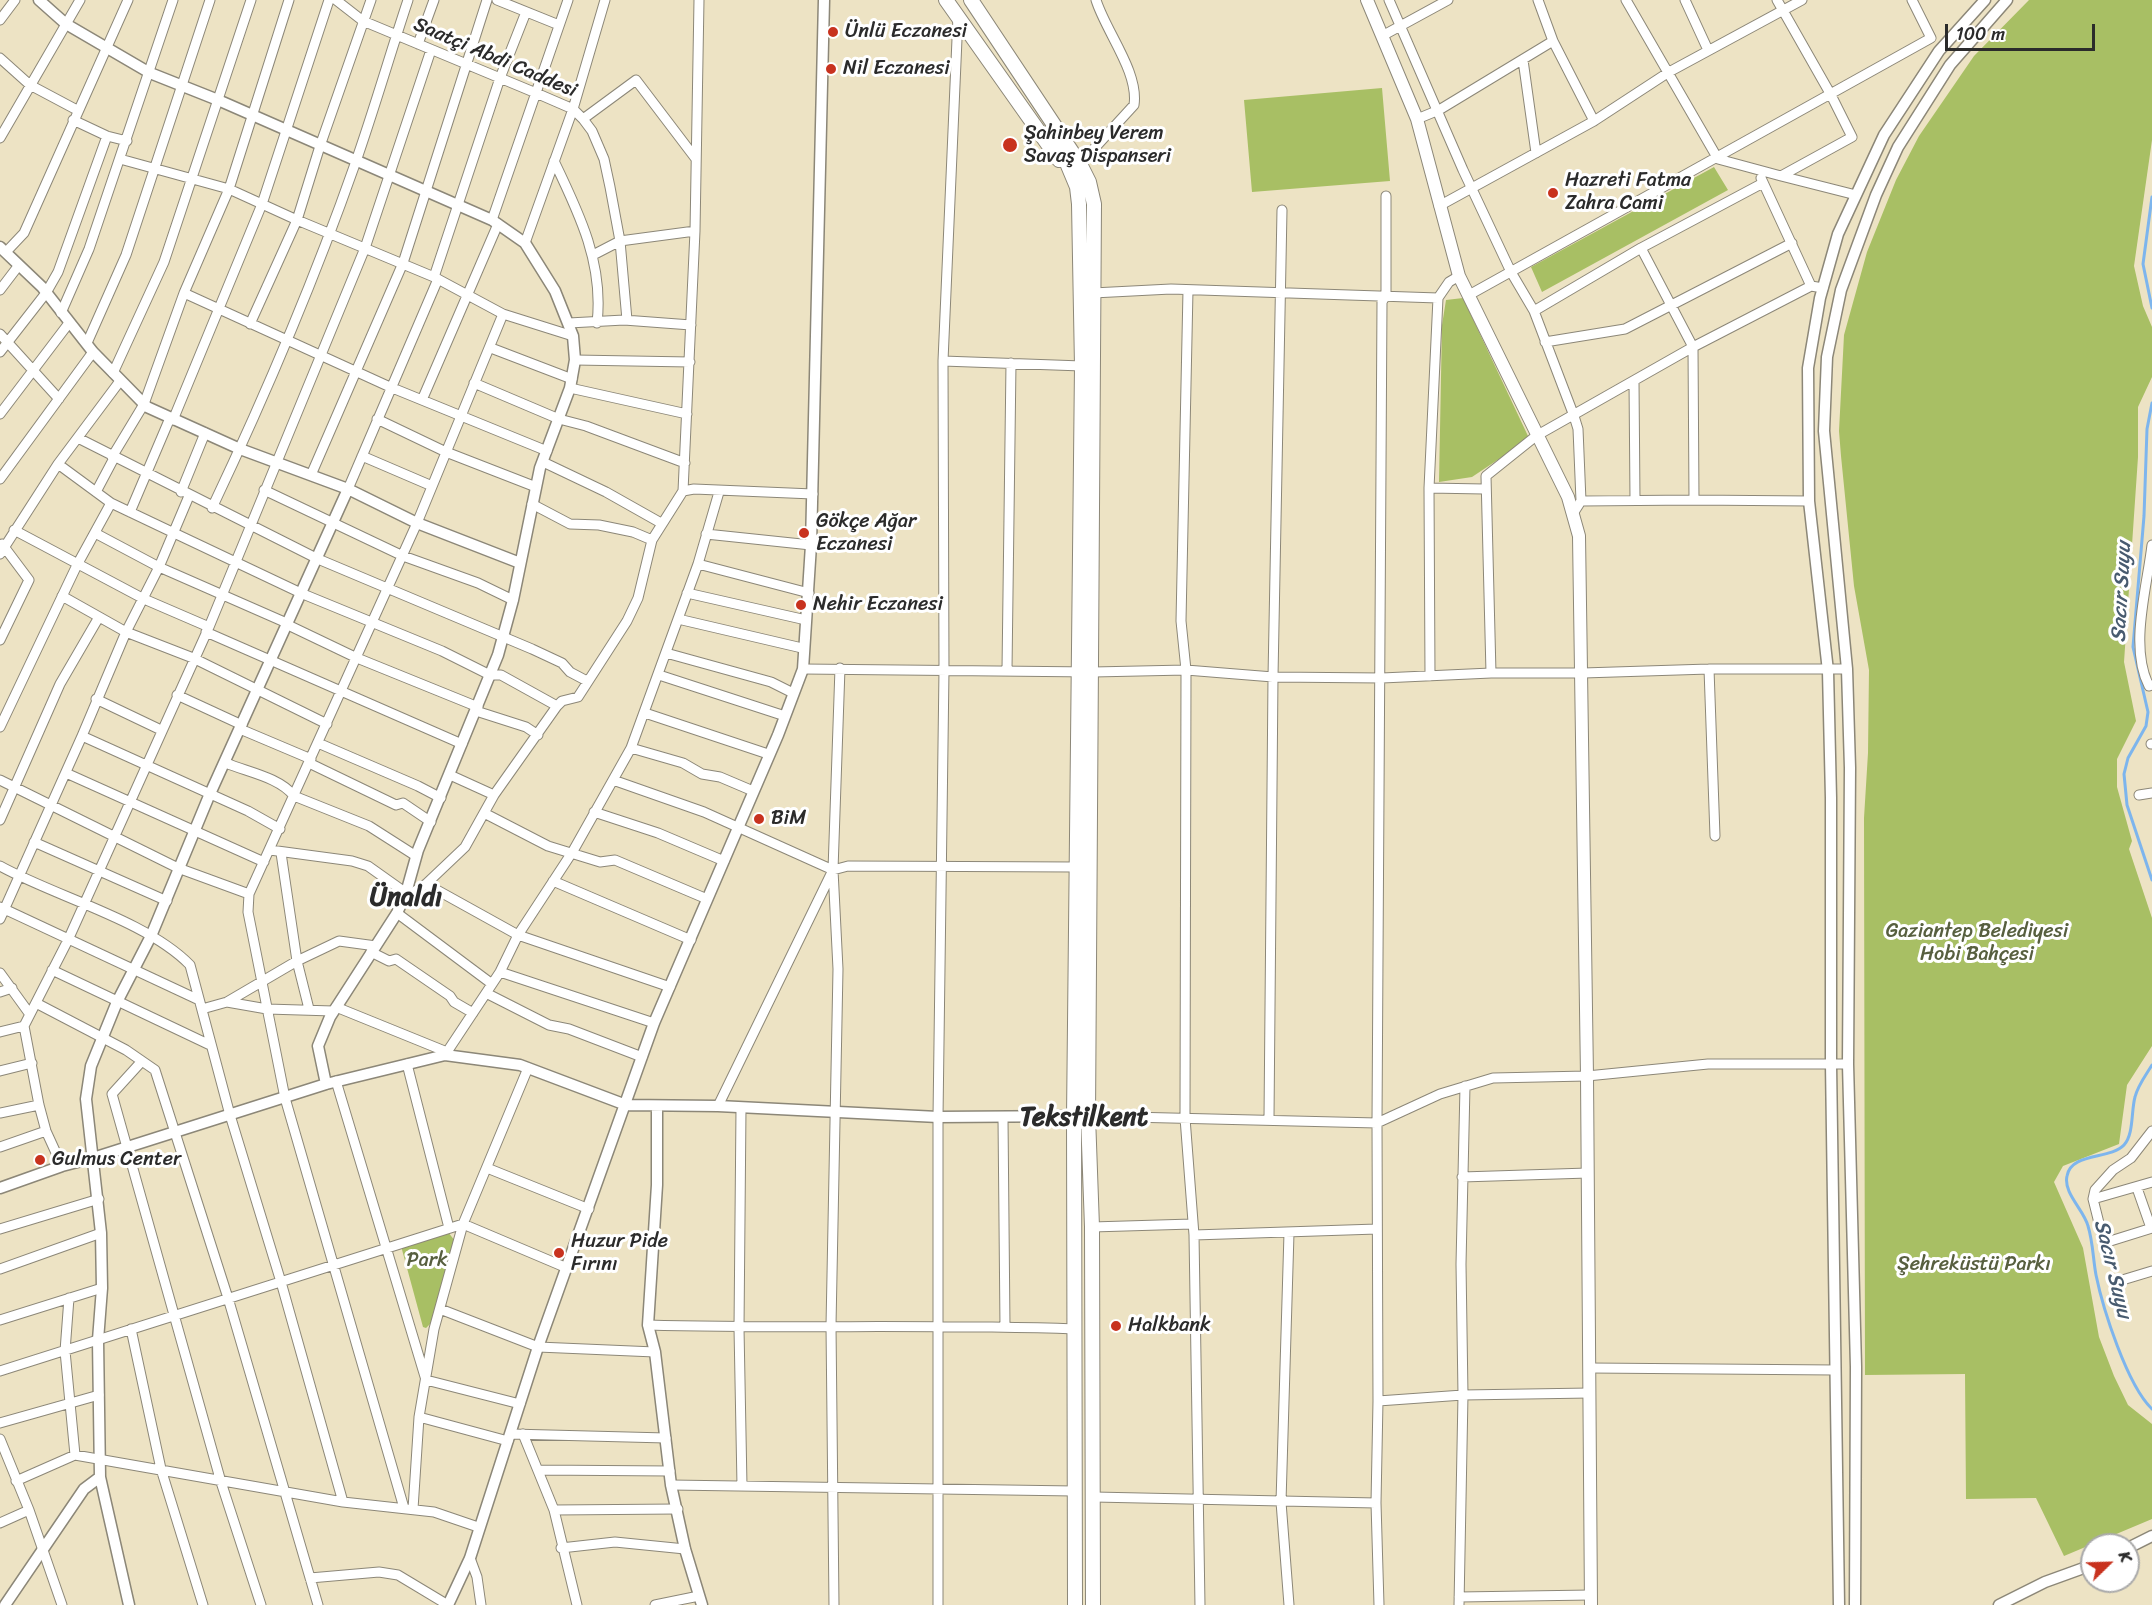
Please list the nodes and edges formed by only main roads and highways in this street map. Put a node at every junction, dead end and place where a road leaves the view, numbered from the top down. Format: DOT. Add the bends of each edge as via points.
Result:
graph roads {
  1 [pos="946,0"];
  2 [pos="962,0"];
  3 [pos="971,0"];
  4 [pos="1365,0"];
  5 [pos="1058,140"];
  6 [pos="1089,182"];
  7 [pos="1079,204"];
  8 [pos="1081,1116"];
  9 [pos="1591,1600"];
  10 [pos="1075,1605"];
  11 [pos="1093,1605"];
  1 -- 7 [label="main road" via="1050,145 1074,186"];
  2 -- 5 [label="main road"];
  3 -- 6 [label="main road"];
  4 -- 9 [label="main road" via="1417,119 1459,276 1574,512 1579,536"];
  5 -- 6 [label="main road"];
  5 -- 7 [label="main road" via="1077,188"];
  6 -- 8 [label="main road" via="1094,204 1093,672"];
  7 -- 8 [label="main road" via="1082,366 1076,867"];
  8 -- 10 [label="main road" via="1075,1329"];
  8 -- 11 [label="main road" via="1092,1227"];
}
